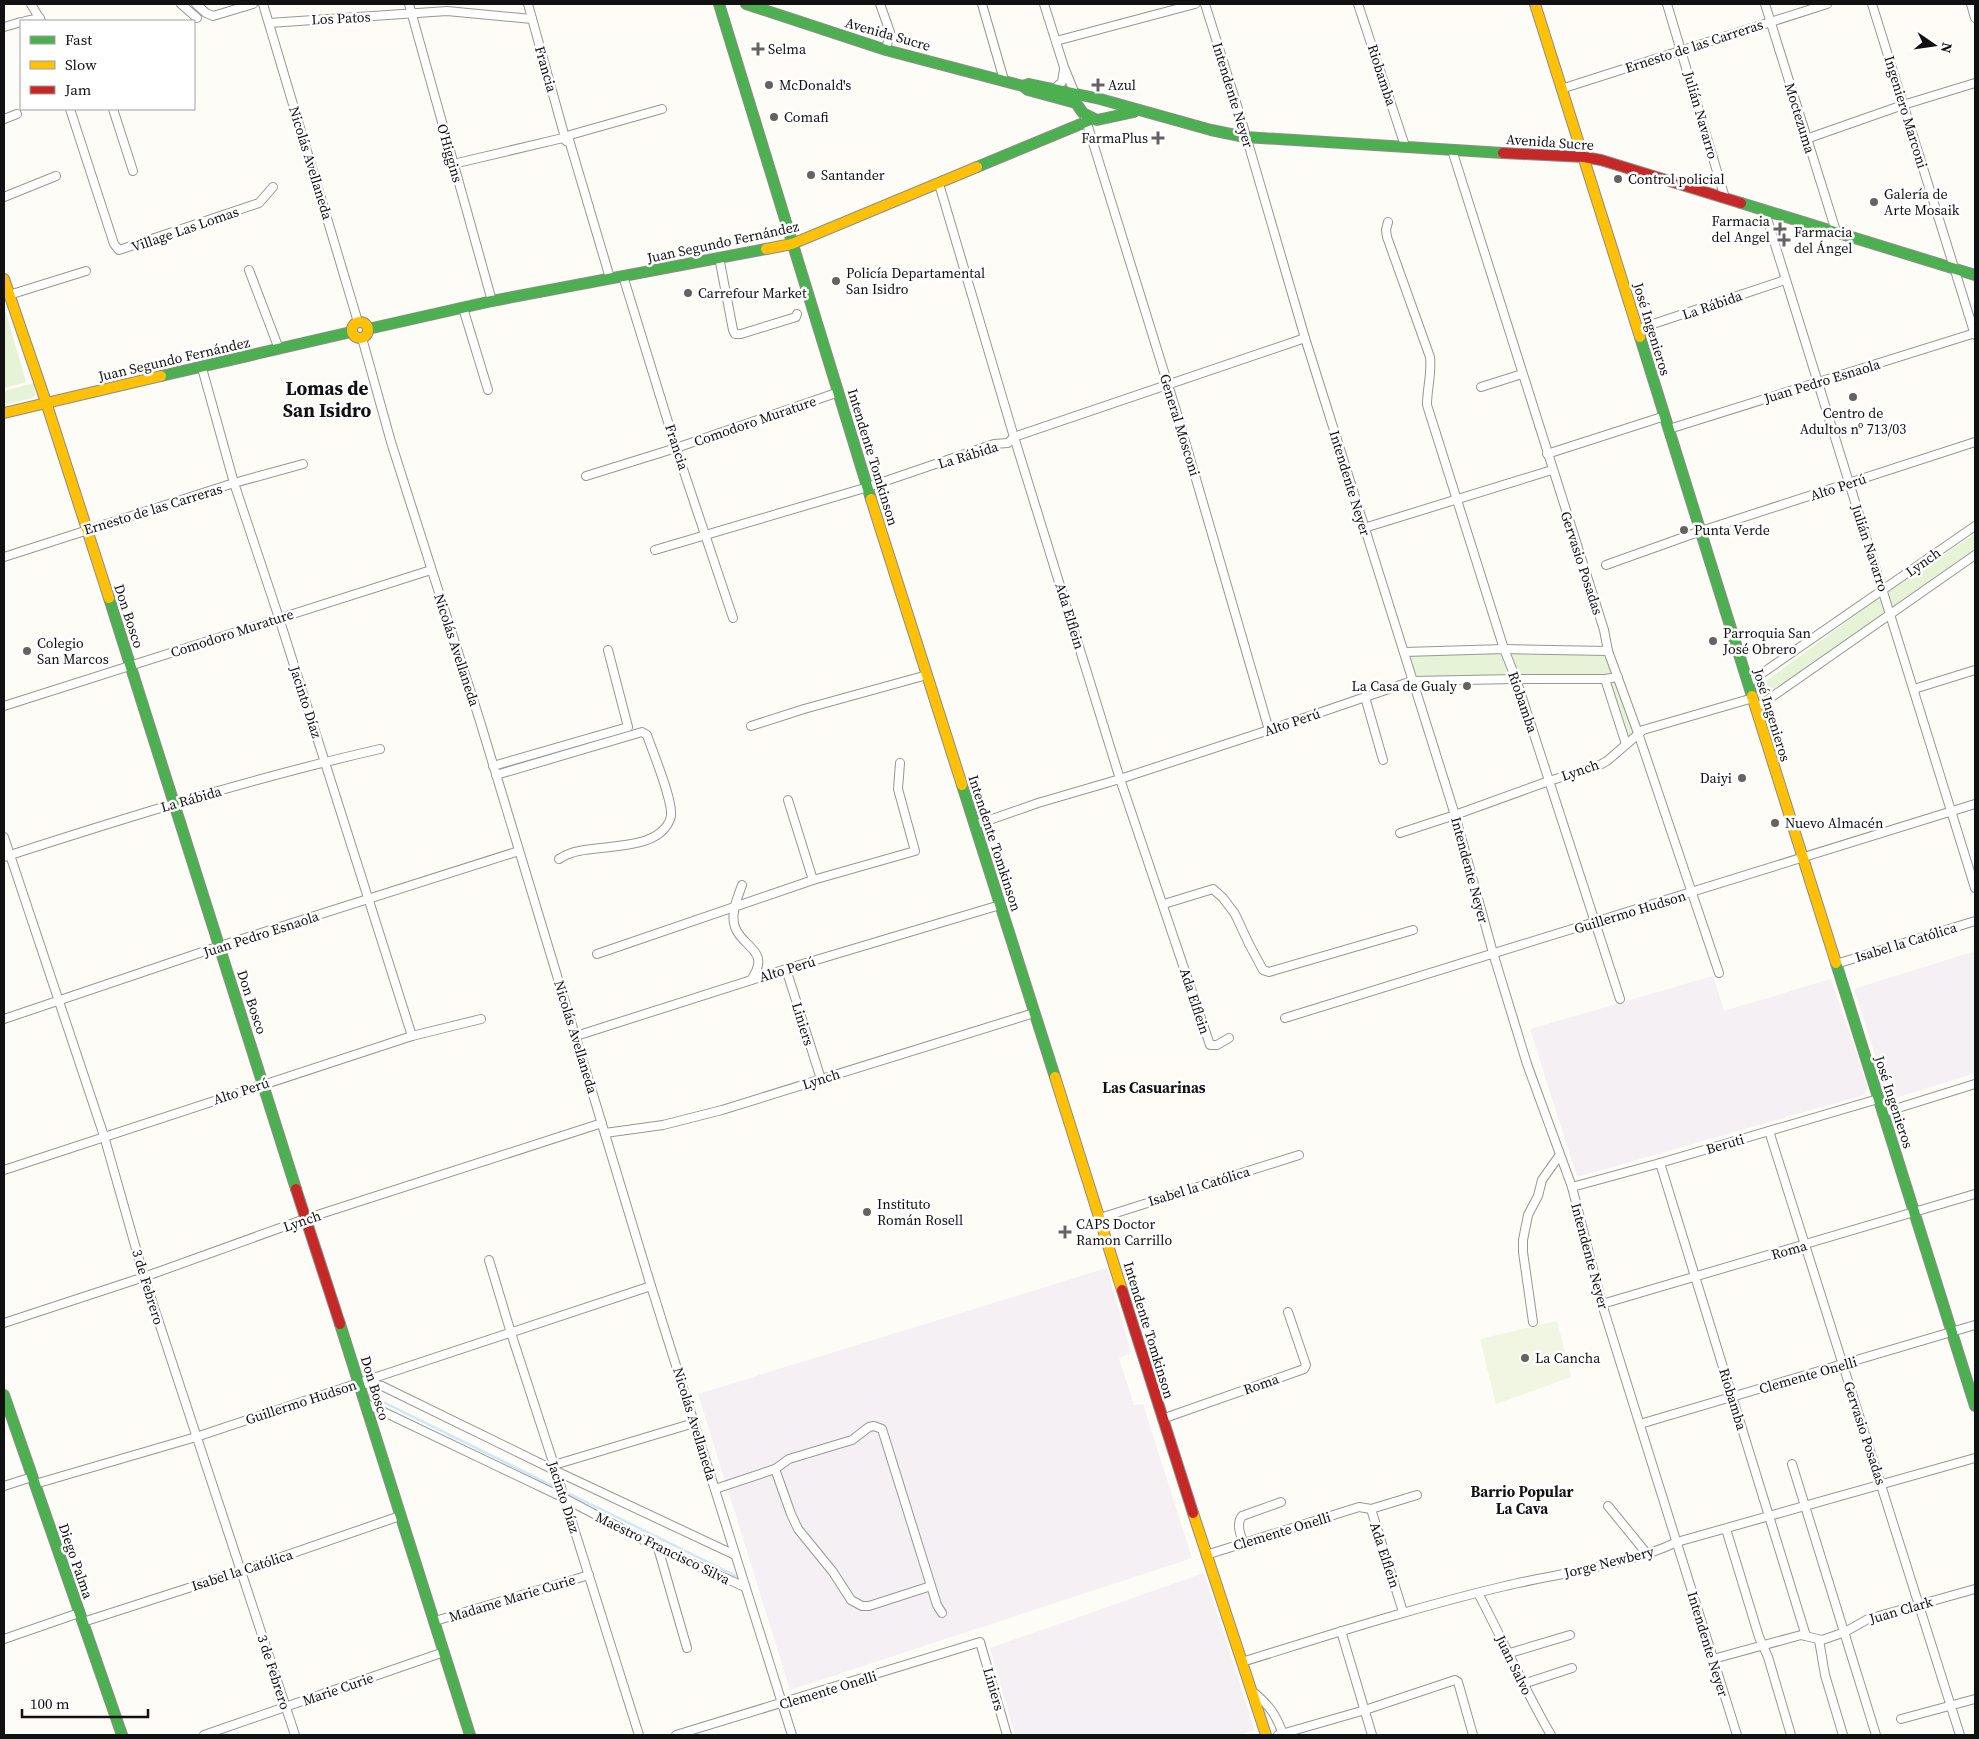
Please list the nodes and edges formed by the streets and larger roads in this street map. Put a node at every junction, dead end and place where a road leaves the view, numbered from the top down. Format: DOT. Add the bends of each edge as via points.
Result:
graph roads {
  1 [pos="31,4"];
  2 [pos="181,4"];
  3 [pos="196,4"];
  4 [pos="253,4"];
  5 [pos="263,4"];
  6 [pos="409,4"];
  7 [pos="528,4"];
  8 [pos="719,4"];
  9 [pos="746,4"];
  10 [pos="880,4"];
  11 [pos="982,4"];
  12 [pos="1044,4"];
  13 [pos="1195,4"];
  14 [pos="1205,4"];
  15 [pos="1358,4"];
  16 [pos="1535,4"];
  17 [pos="1667,4"];
  18 [pos="1765,4"];
  19 [pos="1827,4"];
  20 [pos="1872,4"];
  21 [pos="1971,4"];
  22 [pos="412,14"];
  23 [pos="197,18"];
  24 [pos="1975,18"];
  25 [pos="40,19"];
  26 [pos="532,19"];
  27 [pos="1771,21"];
  28 [pos="20,22"];
  29 [pos="269,23"];
  30 [pos="4,27"];
  31 [pos="1056,41"];
  32 [pos="886,50"];
  33 [pos="1682,50"];
  34 [pos="1064,67"];
  35 [pos="1004,80"];
  36 [pos="1975,83"];
  37 [pos="1023,86"];
  38 [pos="1561,89"];
  39 [pos="1053,90"];
  40 [pos="1075,94"];
  41 [pos="1097,99"];
  42 [pos="1903,105"];
  43 [pos="662,109"];
  44 [pos="70,110"];
  45 [pos="113,110"];
  46 [pos="1140,111"];
  47 [pos="17,114"];
  48 [pos="1084,114"];
  49 [pos="1106,117"];
  50 [pos="4,119"];
  51 [pos="566,137"];
  52 [pos="1245,137"];
  53 [pos="1806,139"];
  54 [pos="1405,146"];
  55 [pos="1452,150"];
  56 [pos="1584,157"];
  57 [pos="452,164"];
  58 [pos="133,171"];
  59 [pos="56,176"];
  60 [pos="939,184"];
  61 [pos="273,187"];
  62 [pos="4,197"];
  63 [pos="1726,198"];
  64 [pos="1764,209"];
  65 [pos="1388,222"];
  66 [pos="1836,231"];
  67 [pos="792,244"];
  68 [pos="719,257"];
  69 [pos="1955,268"];
  70 [pos="249,270"];
  71 [pos="86,271"];
  72 [pos="1975,275"];
  73 [pos="624,276"];
  74 [pos="610,278"];
  75 [pos="4,279"];
  76 [pos="1785,280"];
  77 [pos="9,295"];
  78 [pos="492,301"];
  79 [pos="463,308"];
  80 [pos="797,314"];
  81 [pos="358,322"];
  82 [pos="368,329"];
  83 [pos="1638,329"];
  84 [pos="351,332"];
  85 [pos="1975,334"];
  86 [pos="362,338"];
  87 [pos="1306,338"];
  88 [pos="279,349"];
  89 [pos="202,368"];
  90 [pos="1522,374"];
  91 [pos="1818,382"];
  92 [pos="1167,385"];
  93 [pos="1481,387"];
  94 [pos="488,390"];
  95 [pos="838,392"];
  96 [pos="46,402"];
  97 [pos="4,413"];
  98 [pos="1665,416"];
  99 [pos="1669,429"];
  100 [pos="1014,438"];
  101 [pos="1975,442"];
  102 [pos="676,448"];
  103 [pos="1547,454"];
  104 [pos="303,464"];
  105 [pos="1552,470"];
  106 [pos="586,476"];
  107 [pos="234,483"];
  108 [pos="1850,483"];
  109 [pos="868,487"];
  110 [pos="1457,501"];
  111 [pos="1975,526"];
  112 [pos="1364,528"];
  113 [pos="86,529"];
  114 [pos="1701,531"];
  115 [pos="706,535"];
  116 [pos="655,550"];
  117 [pos="1975,555"];
  118 [pos="4,557"];
  119 [pos="1606,565"];
  120 [pos="431,570"];
  121 [pos="1883,590"];
  122 [pos="1891,614"];
  123 [pos="279,618"];
  124 [pos="733,618"];
  125 [pos="1504,649"];
  126 [pos="608,650"];
  127 [pos="1608,650"];
  128 [pos="1404,652"];
  129 [pos="131,666"];
  130 [pos="1975,670"];
  131 [pos="927,675"];
  132 [pos="1618,677"];
  133 [pos="1516,679"];
  134 [pos="1605,679"];
  135 [pos="1412,681"];
  136 [pos="1748,684"];
  137 [pos="1914,689"];
  138 [pos="1365,697"];
  139 [pos="1754,703"];
  140 [pos="4,706"];
  141 [pos="751,726"];
  142 [pos="1269,730"];
  143 [pos="1638,733"];
  144 [pos="1626,744"];
  145 [pos="380,748"];
  146 [pos="1383,760"];
  147 [pos="325,761"];
  148 [pos="900,763"];
  149 [pos="493,766"];
  150 [pos="496,776"];
  151 [pos="1120,779"];
  152 [pos="1550,781"];
  153 [pos="788,800"];
  154 [pos="175,803"];
  155 [pos="1975,804"];
  156 [pos="1951,811"];
  157 [pos="1455,815"];
  158 [pos="975,825"];
  159 [pos="1400,833"];
  160 [pos="4,837"];
  161 [pos="519,851"];
  162 [pos="7,857"];
  163 [pos="1802,858"];
  164 [pos="559,859"];
  165 [pos="813,880"];
  166 [pos="742,885"];
  167 [pos="1975,888"];
  168 [pos="1692,893"];
  169 [pos="368,900"];
  170 [pos="1164,904"];
  171 [pos="735,905"];
  172 [pos="1000,905"];
  173 [pos="1975,921"];
  174 [pos="1594,922"];
  175 [pos="1413,930"];
  176 [pos="220,946"];
  177 [pos="1492,953"];
  178 [pos="597,954"];
  179 [pos="1836,964"];
  180 [pos="786,968"];
  181 [pos="1719,974"];
  182 [pos="751,980"];
  183 [pos="1620,999"];
  184 [pos="59,1000"];
  185 [pos="1034,1012"];
  186 [pos="4,1018"];
  187 [pos="1285,1018"];
  188 [pos="482,1019"];
  189 [pos="412,1036"];
  190 [pos="576,1036"];
  191 [pos="1229,1038"];
  192 [pos="821,1079"];
  193 [pos="264,1083"];
  194 [pos="1975,1084"];
  195 [pos="1878,1099"];
  196 [pos="1882,1113"];
  197 [pos="602,1123"];
  198 [pos="1770,1131"];
  199 [pos="605,1133"];
  200 [pos="104,1136"];
  201 [pos="1299,1155"];
  202 [pos="1559,1156"];
  203 [pos="1660,1163"];
  204 [pos="4,1170"];
  205 [pos="1572,1187"];
  206 [pos="1975,1194"];
  207 [pos="1915,1212"];
  208 [pos="1100,1218"];
  209 [pos="305,1219"];
  210 [pos="1806,1245"];
  211 [pos="489,1260"];
  212 [pos="144,1277"];
  213 [pos="1696,1277"];
  214 [pos="651,1286"];
  215 [pos="1602,1304"];
  216 [pos="1288,1312"];
  217 [pos="1533,1322"];
  218 [pos="4,1323"];
  219 [pos="1975,1325"];
  220 [pos="1952,1332"];
  221 [pos="510,1333"];
  222 [pos="1843,1365"];
  223 [pos="360,1382"];
  224 [pos="4,1395"];
  225 [pos="1733,1397"];
  226 [pos="365,1403"];
  227 [pos="1975,1406"];
  228 [pos="1162,1419"];
  229 [pos="694,1423"];
  230 [pos="1640,1424"];
  231 [pos="196,1436"];
  232 [pos="1975,1458"];
  233 [pos="1792,1464"];
  234 [pos="775,1468"];
  235 [pos="556,1471"];
  236 [pos="33,1480"];
  237 [pos="4,1486"];
  238 [pos="1882,1486"];
  239 [pos="715,1489"];
  240 [pos="563,1495"];
  241 [pos="1416,1495"];
  242 [pos="1281,1502"];
  243 [pos="1608,1506"];
  244 [pos="1359,1507"];
  245 [pos="1805,1507"];
  246 [pos="1371,1509"];
  247 [pos="400,1516"];
  248 [pos="1770,1517"];
  249 [pos="1726,1529"];
  250 [pos="1677,1542"];
  251 [pos="1244,1543"];
  252 [pos="658,1548"];
  253 [pos="735,1555"];
  254 [pos="1206,1555"];
  255 [pos="1648,1555"];
  256 [pos="241,1571"];
  257 [pos="589,1575"];
  258 [pos="931,1586"];
  259 [pos="745,1587"];
  260 [pos="1975,1589"];
  261 [pos="1478,1594"];
  262 [pos="1919,1605"];
  263 [pos="1404,1612"];
  264 [pos="942,1613"];
  265 [pos="81,1617"];
  266 [pos="435,1621"];
  267 [pos="1341,1631"];
  268 [pos="1845,1632"];
  269 [pos="1570,1635"];
  270 [pos="1806,1636"];
  271 [pos="4,1639"];
  272 [pos="1819,1640"];
  273 [pos="980,1642"];
  274 [pos="1763,1646"];
  275 [pos="687,1648"];
  276 [pos="444,1652"];
  277 [pos="1510,1653"];
  278 [pos="1713,1659"];
  279 [pos="1242,1662"];
  280 [pos="1572,1668"];
  281 [pos="1523,1684"];
  282 [pos="1250,1690"];
  283 [pos="1975,1699"];
  284 [pos="781,1704"];
  285 [pos="1951,1705"];
  286 [pos="286,1707"];
  287 [pos="1365,1710"];
  288 [pos="1901,1719"];
  289 [pos="122,1735"];
  290 [pos="204,1735"];
  291 [pos="295,1735"];
  292 [pos="470,1735"];
  293 [pos="638,1735"];
  294 [pos="676,1735"];
  295 [pos="792,1735"];
  296 [pos="1007,1735"];
  297 [pos="1266,1735"];
  298 [pos="1281,1735"];
  299 [pos="1372,1735"];
  300 [pos="1473,1735"];
  301 [pos="1552,1735"];
  302 [pos="1737,1735"];
  303 [pos="1791,1735"];
  304 [pos="1843,1735"];
  305 [pos="1876,1735"];
  306 [pos="1960,1735"];
  1 -- 25 [label="street"];
  2 -- 23 [label="street"];
  3 -- 4 [label="street" via="212,16"];
  5 -- 29 [label="street, Nicolás Avellaneda"];
  6 -- 22 [label="street, O'Higgins"];
  7 -- 26 [label="street, Francia"];
  8 -- 67 [label="street, Intendente Tomkinson"];
  9 -- 32 [label="street, Avenida Sucre"];
  10 -- 32 [label="street" via="890,32"];
  11 -- 35 [label="street"];
  12 -- 31 [label="street"];
  13 -- 31 [label="street"];
  14 -- 52 [label="street, Intendente Neyer"];
  15 -- 54 [label="street, Riobamba"];
  16 -- 38 [label="street, José Ingenieros"];
  17 -- 33 [label="street, Julián Navarro"];
  18 -- 27 [label="street, Moctezuma"];
  19 -- 27 [label="street, Ernesto de las Carreras"];
  20 -- 42 [label="street, Ingeniero Marconi"];
  21 -- 24 [label="street"];
  22 -- 26 [label="street, Los Patos" via="448,11"];
  22 -- 29 [label="street, Los Patos"];
  22 -- 57 [label="street, O'Higgins"];
  26 -- 51 [label="street, Francia"];
  27 -- 33 [label="street, Ernesto de las Carreras"];
  27 -- 53 [label="street, Moctezuma"];
  28 -- 30 [label="street"];
  29 -- 81 [label="street, Nicolás Avellaneda"];
  31 -- 34 [label="street"];
  32 -- 35 [label="street, Avenida Sucre"];
  33 -- 38 [label="street, Ernesto de las Carreras"];
  33 -- 63 [label="street, Julián Navarro"];
  34 -- 39 [label="street" via="1062,82"];
  34 -- 40 [label="street"];
  35 -- 37 [label="street, Avenida Sucre"];
  36 -- 42 [label="street"];
  37 -- 39 [label="street, Avenida Sucre" via="1029,84"];
  37 -- 48 [label="street, Avenida Sucre" via="1076,104"];
  38 -- 56 [label="street, José Ingenieros"];
  39 -- 40 [label="street, Avenida Sucre"];
  40 -- 41 [label="street, Avenida Sucre"];
  41 -- 46 [label="street, Avenida Sucre"];
  41 -- 48 [label="street" via="1085,100"];
  41 -- 49 [label="street" via="1106,105"];
  42 -- 53 [label="street"];
  42 -- 69 [label="street, Ingeniero Marconi"];
  43 -- 51 [label="street"];
  44 -- 61 [label="street, Village Las Lomas" via="114,244 119,250 259,204"];
  45 -- 58 [label="street"];
  46 -- 49 [label="street, Avenida Sucre"];
  46 -- 52 [label="street, Avenida Sucre"];
  47 -- 50 [label="street"];
  48 -- 49 [label="street" via="1100,120"];
  48 -- 60 [label="street, Juan Segundo Fernández" via="1067,129"];
  48 -- 92 [label="street, General Mosconi"];
  51 -- 57 [label="street"];
  51 -- 74 [label="street, Francia"];
  52 -- 54 [label="street, Avenida Sucre"];
  52 -- 87 [label="street, Intendente Neyer"];
  53 -- 66 [label="street, Moctezuma"];
  54 -- 55 [label="street, Avenida Sucre"];
  55 -- 56 [label="street, Avenida Sucre"];
  55 -- 90 [label="street, Gervasio Posadas"];
  56 -- 63 [label="street, Avenida Sucre"];
  56 -- 83 [label="street, José Ingenieros"];
  57 -- 78 [label="street, O'Higgins"];
  59 -- 62 [label="street"];
  60 -- 67 [label="street, Juan Segundo Fernández"];
  60 -- 100 [label="street, Ada Elflein"];
  63 -- 64 [label="street, Avenida Sucre"];
  64 -- 66 [label="street, Avenida Sucre"];
  64 -- 76 [label="street, Julián Navarro"];
  65 -- 110 [label="street, Riobamba" via="1388,237 1430,357 1427,405"];
  66 -- 69 [label="street, Avenida Sucre"];
  67 -- 68 [label="street, Juan Segundo Fernández"];
  67 -- 95 [label="street, Intendente Tomkinson"];
  68 -- 73 [label="street, Juan Segundo Fernández"];
  68 -- 80 [label="street" via="736,334 796,317"];
  69 -- 72 [label="street, Avenida Sucre"];
  69 -- 85 [label="street, Ingeniero Marconi"];
  70 -- 88 [label="street"];
  71 -- 77 [label="street"];
  73 -- 74 [label="street, Juan Segundo Fernández"];
  73 -- 102 [label="street, Francia"];
  74 -- 78 [label="street, Juan Segundo Fernández"];
  75 -- 77 [label="street, Don Bosco"];
  76 -- 83 [label="street, La Rábida"];
  76 -- 91 [label="street, Julián Navarro"];
  77 -- 96 [label="street, Don Bosco"];
  78 -- 79 [label="street, Juan Segundo Fernández"];
  79 -- 82 [label="street, Juan Segundo Fernández"];
  79 -- 94 [label="street"];
  81 -- 82 [label="street"];
  81 -- 84 [label="street"];
  82 -- 86 [label="street"];
  83 -- 98 [label="street, José Ingenieros"];
  84 -- 86 [label="street" via="353,336"];
  84 -- 88 [label="street, Juan Segundo Fernández"];
  85 -- 91 [label="street, Juan Pedro Esnaola"];
  86 -- 120 [label="street, Nicolás Avellaneda"];
  87 -- 92 [label="street, La Rábida"];
  87 -- 112 [label="street, Intendente Neyer"];
  88 -- 89 [label="street, Juan Segundo Fernández"];
  89 -- 96 [label="street, Juan Segundo Fernández"];
  89 -- 107 [label="street, Jacinto Díaz"];
  90 -- 93 [label="street"];
  90 -- 103 [label="street, Gervasio Posadas"];
  91 -- 99 [label="street, Juan Pedro Esnaola"];
  91 -- 108 [label="street, Julián Navarro"];
  92 -- 100 [label="street, La Rábida"];
  92 -- 142 [label="street, General Mosconi"];
  95 -- 102 [label="street, Comodoro Murature"];
  95 -- 109 [label="street, Intendente Tomkinson"];
  96 -- 97 [label="street, Juan Segundo Fernández"];
  96 -- 113 [label="street, Don Bosco"];
  98 -- 99 [label="street, José Ingenieros"];
  98 -- 103 [label="street"];
  99 -- 114 [label="street, José Ingenieros"];
  100 -- 109 [label="street, La Rábida" via="1008,443 994,444"];
  100 -- 151 [label="street, Ada Elflein"];
  101 -- 108 [label="street, Alto Perú"];
  102 -- 106 [label="street, Comodoro Murature"];
  102 -- 115 [label="street, Francia"];
  103 -- 105 [label="street, Gervasio Posadas"];
  104 -- 107 [label="street, Ernesto de las Carreras"];
  105 -- 110 [label="street"];
  105 -- 127 [label="street, Gervasio Posadas"];
  107 -- 113 [label="street, Ernesto de las Carreras"];
  107 -- 123 [label="street, Jacinto Díaz"];
  108 -- 114 [label="street, Alto Perú"];
  108 -- 121 [label="street, Julián Navarro"];
  109 -- 115 [label="street, La Rábida"];
  109 -- 131 [label="street, Intendente Tomkinson"];
  110 -- 112 [label="street"];
  110 -- 125 [label="street, Riobamba"];
  111 -- 121 [label="street, Lynch"];
  112 -- 128 [label="street, Intendente Neyer"];
  113 -- 118 [label="street, Ernesto de las Carreras"];
  113 -- 129 [label="street, Don Bosco"];
  114 -- 119 [label="street, Alto Perú"];
  114 -- 136 [label="street, José Ingenieros"];
  115 -- 116 [label="street, La Rábida"];
  115 -- 124 [label="street, Francia"];
  117 -- 122 [label="street, Lynch"];
  120 -- 123 [label="street, Comodoro Murature"];
  120 -- 149 [label="street, Nicolás Avellaneda"];
  121 -- 122 [label="street, Julián Navarro"];
  121 -- 136 [label="street, Lynch"];
  122 -- 137 [label="street, Julián Navarro"];
  122 -- 139 [label="street, Lynch"];
  123 -- 129 [label="street, Comodoro Murature"];
  123 -- 147 [label="street, Jacinto Díaz"];
  125 -- 127 [label="street"];
  125 -- 128 [label="street"];
  125 -- 133 [label="street, Riobamba"];
  126 -- 149 [label="street" via="628,727"];
  127 -- 132 [label="street, Gervasio Posadas"];
  128 -- 135 [label="street, Intendente Neyer"];
  129 -- 140 [label="street, Comodoro Murature"];
  129 -- 154 [label="street, Don Bosco"];
  130 -- 137 [label="street"];
  131 -- 141 [label="street"];
  131 -- 158 [label="street, Intendente Tomkinson"];
  132 -- 134 [label="street, Alto Perú"];
  132 -- 143 [label="street, Gervasio Posadas"];
  133 -- 134 [label="street, Alto Perú"];
  133 -- 135 [label="street, Alto Perú"];
  133 -- 152 [label="street, Riobamba"];
  134 -- 144 [label="street"];
  135 -- 138 [label="street, Alto Perú"];
  135 -- 157 [label="street, Intendente Neyer"];
  136 -- 139 [label="street, José Ingenieros"];
  137 -- 156 [label="street, Julián Navarro"];
  138 -- 142 [label="street, Alto Perú"];
  138 -- 146 [label="street"];
  139 -- 143 [label="street, Lynch"];
  139 -- 163 [label="street, José Ingenieros"];
  142 -- 151 [label="street, Alto Perú"];
  143 -- 144 [label="street, Lynch"];
  143 -- 168 [label="street, Gervasio Posadas"];
  144 -- 152 [label="street, Lynch" via="1598,766"];
  145 -- 147 [label="street, La Rábida"];
  147 -- 154 [label="street, La Rábida"];
  147 -- 169 [label="street, Jacinto Díaz"];
  148 -- 165 [label="street" via="898,789 915,851"];
  149 -- 150 [label="street, Nicolás Avellaneda"];
  150 -- 161 [label="street, Nicolás Avellaneda"];
  150 -- 164 [label="street" via="642,732 647,735 667,794 671,815 667,826 648,839 586,849"];
  151 -- 158 [label="street, Alto Perú"];
  151 -- 170 [label="street, Ada Elflein"];
  152 -- 157 [label="street, Lynch"];
  152 -- 174 [label="street, Riobamba"];
  153 -- 165 [label="street"];
  154 -- 162 [label="street, La Rábida"];
  154 -- 176 [label="street, Don Bosco"];
  155 -- 156 [label="street, Guillermo Hudson"];
  156 -- 163 [label="street, Guillermo Hudson"];
  156 -- 167 [label="street, Julián Navarro"];
  157 -- 159 [label="street, Lynch"];
  157 -- 177 [label="street, Intendente Neyer"];
  158 -- 172 [label="street, Intendente Tomkinson"];
  160 -- 162 [label="street, 3 de Febrero"];
  161 -- 169 [label="street, Juan Pedro Esnaola"];
  161 -- 190 [label="street, Nicolás Avellaneda"];
  162 -- 184 [label="street, 3 de Febrero"];
  163 -- 168 [label="street, Guillermo Hudson"];
  163 -- 179 [label="street, José Ingenieros"];
  165 -- 171 [label="street"];
  166 -- 171 [label="street"];
  168 -- 174 [label="street, Guillermo Hudson"];
  168 -- 181 [label="street, Gervasio Posadas"];
  169 -- 176 [label="street, Juan Pedro Esnaola"];
  169 -- 189 [label="street, Jacinto Díaz"];
  170 -- 175 [label="street" via="1213,889 1236,914 1266,971"];
  170 -- 191 [label="street, Ada Elflein" via="1210,1045"];
  171 -- 178 [label="street"];
  171 -- 182 [label="street" via="735,928 758,960 757,971"];
  172 -- 180 [label="street, Alto Perú"];
  172 -- 185 [label="street, Intendente Tomkinson"];
  173 -- 179 [label="street, Isabel la Católica"];
  174 -- 177 [label="street, Guillermo Hudson"];
  174 -- 183 [label="street, Riobamba"];
  176 -- 184 [label="street, Juan Pedro Esnaola"];
  176 -- 193 [label="street, Don Bosco"];
  177 -- 187 [label="street, Guillermo Hudson"];
  177 -- 202 [label="street, Intendente Neyer"];
  179 -- 195 [label="street, José Ingenieros"];
  180 -- 182 [label="street, Alto Perú"];
  180 -- 192 [label="street, Liniers"];
  182 -- 190 [label="street, Alto Perú"];
  184 -- 186 [label="street, Juan Pedro Esnaola"];
  184 -- 200 [label="street, 3 de Febrero"];
  185 -- 192 [label="street, Lynch"];
  185 -- 208 [label="street, Intendente Tomkinson"];
  188 -- 189 [label="street, Alto Perú"];
  189 -- 193 [label="street, Alto Perú"];
  190 -- 197 [label="street, Nicolás Avellaneda"];
  192 -- 199 [label="street, Lynch" via="663,1125"];
  193 -- 200 [label="street, Alto Perú"];
  193 -- 209 [label="street, Don Bosco"];
  194 -- 196 [label="street"];
  195 -- 196 [label="street, José Ingenieros"];
  195 -- 198 [label="street, Beruti"];
  196 -- 207 [label="street, José Ingenieros"];
  197 -- 199 [label="street, Nicolás Avellaneda"];
  197 -- 209 [label="street, Lynch"];
  198 -- 203 [label="street, Beruti"];
  198 -- 210 [label="street, Gervasio Posadas"];
  199 -- 214 [label="street, Nicolás Avellaneda"];
  200 -- 204 [label="street, Alto Perú"];
  200 -- 212 [label="street, 3 de Febrero"];
  201 -- 208 [label="street, Isabel la Católica"];
  202 -- 205 [label="street, Intendente Neyer"];
  202 -- 217 [label="street" via="1542,1180 1528,1215 1523,1240"];
  203 -- 205 [label="street, Beruti"];
  203 -- 213 [label="street, Riobamba"];
  205 -- 215 [label="street, Intendente Neyer"];
  206 -- 207 [label="street, Roma"];
  207 -- 210 [label="street, Roma"];
  207 -- 220 [label="street, José Ingenieros"];
  208 -- 228 [label="street, Intendente Tomkinson"];
  209 -- 212 [label="street, Lynch"];
  209 -- 223 [label="street, Don Bosco"];
  210 -- 213 [label="street, Roma"];
  210 -- 222 [label="street, Gervasio Posadas"];
  211 -- 221 [label="street, Jacinto Díaz"];
  212 -- 218 [label="street, Lynch"];
  212 -- 231 [label="street, 3 de Febrero"];
  213 -- 215 [label="street, Roma"];
  213 -- 225 [label="street, Riobamba"];
  214 -- 221 [label="street, Guillermo Hudson"];
  214 -- 229 [label="street, Nicolás Avellaneda"];
  215 -- 230 [label="street, Intendente Neyer"];
  216 -- 228 [label="street, Roma" via="1306,1366 1304,1369"];
  219 -- 220 [label="street, Clemente Onelli"];
  220 -- 222 [label="street, Clemente Onelli"];
  220 -- 227 [label="street, José Ingenieros"];
  221 -- 223 [label="street, Guillermo Hudson"];
  221 -- 235 [label="street, Jacinto Díaz"];
  222 -- 225 [label="street, Clemente Onelli"];
  222 -- 238 [label="street, Gervasio Posadas"];
  223 -- 226 [label="street, Don Bosco"];
  223 -- 231 [label="street, Guillermo Hudson"];
  223 -- 235 [label="street, Maestro Francisco Silva" via="382,1386"];
  224 -- 236 [label="street, Diego Palma"];
  225 -- 230 [label="street, Clemente Onelli"];
  225 -- 248 [label="street, Riobamba"];
  226 -- 240 [label="street, Maestro Francisco Silva"];
  226 -- 247 [label="street, Don Bosco"];
  228 -- 254 [label="street, Intendente Tomkinson"];
  229 -- 235 [label="street"];
  229 -- 239 [label="street, Nicolás Avellaneda"];
  230 -- 250 [label="street, Intendente Neyer"];
  231 -- 236 [label="street, Guillermo Hudson"];
  231 -- 256 [label="street, 3 de Febrero"];
  232 -- 238 [label="street, Jorge Newbery"];
  233 -- 245 [label="street"];
  234 -- 239 [label="street"];
  234 -- 258 [label="street" via="798,1530 833,1572 851,1600 869,1606"];
  234 -- 258 [label="street" via="788,1459 852,1440 868,1427 882,1429"];
  235 -- 240 [label="street, Jacinto Díaz"];
  235 -- 253 [label="street, Maestro Francisco Silva"];
  236 -- 237 [label="street, Guillermo Hudson"];
  236 -- 265 [label="street, Diego Palma"];
  238 -- 245 [label="street, Jorge Newbery"];
  238 -- 262 [label="street, Gervasio Posadas"];
  239 -- 253 [label="street, Nicolás Avellaneda"];
  240 -- 252 [label="street, Maestro Francisco Silva"];
  240 -- 257 [label="street, Jacinto Díaz"];
  241 -- 246 [label="street"];
  242 -- 251 [label="street" via="1245,1513 1239,1519"];
  243 -- 255 [label="street"];
  244 -- 246 [label="street, Ada Elflein"];
  244 -- 251 [label="street, Clemente Onelli"];
  245 -- 248 [label="street, Jorge Newbery"];
  245 -- 268 [label="street"];
  246 -- 263 [label="street, Ada Elflein"];
  247 -- 256 [label="street, Isabel la Católica"];
  247 -- 266 [label="street, Don Bosco"];
  248 -- 249 [label="street, Jorge Newbery"];
  248 -- 270 [label="street, Riobamba"];
  249 -- 250 [label="street, Jorge Newbery"];
  249 -- 274 [label="street"];
  250 -- 255 [label="street, Jorge Newbery"];
  250 -- 278 [label="street, Intendente Neyer"];
  251 -- 254 [label="street, Clemente Onelli"];
  252 -- 259 [label="street, Maestro Francisco Silva"];
  252 -- 275 [label="street"];
  253 -- 259 [label="street, Nicolás Avellaneda"];
  254 -- 279 [label="street, Intendente Tomkinson"];
  255 -- 261 [label="street, Jorge Newbery"];
  256 -- 265 [label="street, Isabel la Católica"];
  256 -- 286 [label="street, 3 de Febrero"];
  257 -- 266 [label="street, Madame Marie Curie"];
  257 -- 293 [label="street, Jacinto Díaz"];
  258 -- 264 [label="street"];
  259 -- 284 [label="street, Nicolás Avellaneda"];
  260 -- 262 [label="street, Juan Clark"];
  261 -- 263 [label="street, Jorge Newbery"];
  261 -- 277 [label="street, Juan Salvo"];
  262 -- 268 [label="street, Juan Clark" via="1868,1619"];
  262 -- 285 [label="street, Gervasio Posadas"];
  263 -- 267 [label="street, Jorge Newbery"];
  265 -- 271 [label="street, Isabel la Católica"];
  265 -- 289 [label="street, Diego Palma"];
  266 -- 276 [label="street, Don Bosco"];
  267 -- 279 [label="street, Jorge Newbery"];
  267 -- 287 [label="street"];
  268 -- 272 [label="street, Juan Clark"];
  268 -- 305 [label="street"];
  269 -- 277 [label="street"];
  270 -- 272 [label="street"];
  270 -- 274 [label="street"];
  272 -- 304 [label="street" via="1825,1675"];
  273 -- 284 [label="street, Clemente Onelli"];
  273 -- 296 [label="street, Liniers"];
  274 -- 278 [label="street"];
  274 -- 303 [label="street"];
  276 -- 286 [label="street, Marie Curie"];
  276 -- 292 [label="street, Don Bosco"];
  277 -- 281 [label="street, Juan Salvo"];
  278 -- 302 [label="street, Intendente Neyer"];
  279 -- 282 [label="street, Intendente Tomkinson"];
  280 -- 281 [label="street"];
  281 -- 301 [label="street, Juan Salvo"];
  282 -- 297 [label="street, Intendente Tomkinson"];
  282 -- 298 [label="street" via="1273,1711"];
  283 -- 285 [label="street"];
  284 -- 294 [label="street, Clemente Onelli"];
  284 -- 295 [label="street, Nicolás Avellaneda"];
  285 -- 288 [label="street"];
  285 -- 306 [label="street, Gervasio Posadas"];
  286 -- 290 [label="street, Marie Curie"];
  286 -- 291 [label="street, 3 de Febrero"];
  287 -- 298 [label="street"];
  287 -- 299 [label="street"];
  287 -- 300 [label="street" via="1457,1680"];
}
